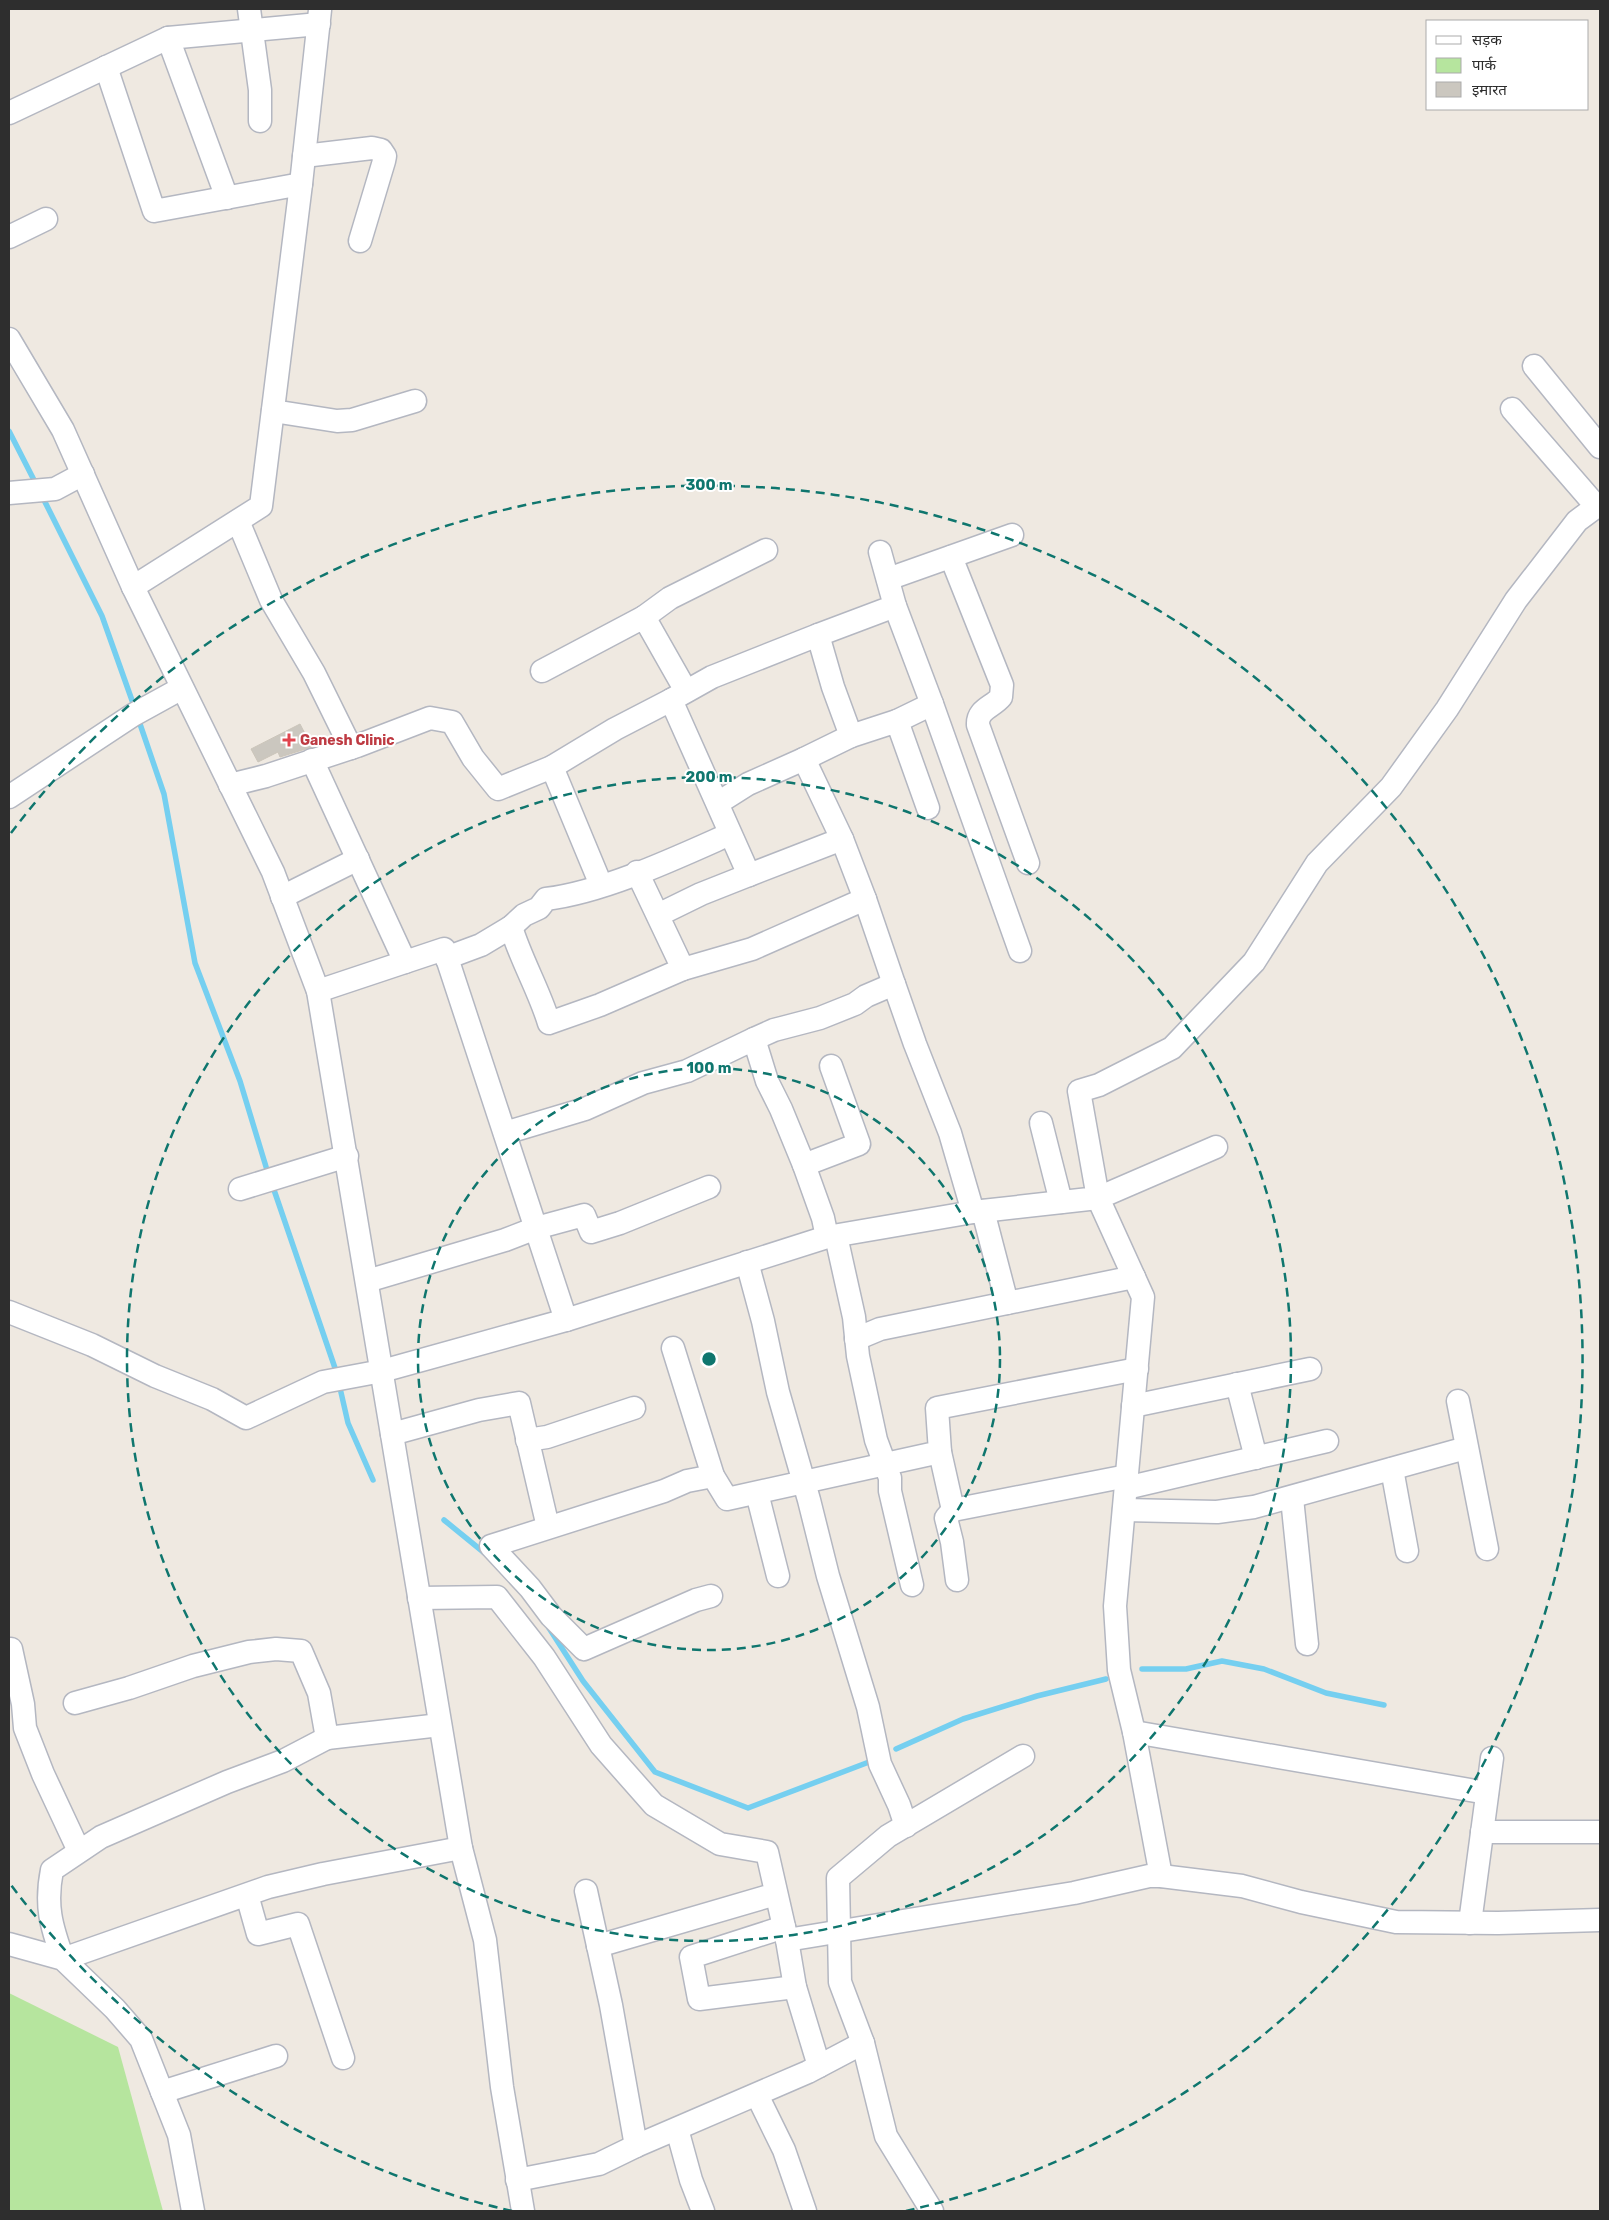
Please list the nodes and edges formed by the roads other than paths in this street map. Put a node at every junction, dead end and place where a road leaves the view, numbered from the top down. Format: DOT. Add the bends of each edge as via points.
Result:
graph roads {
  1 [pos="320,16"];
  2 [pos="250,19"];
  3 [pos="168,38"];
  4 [pos="106,67"];
  5 [pos="9,113"];
  6 [pos="260,121"];
  7 [pos="304,156"];
  8 [pos="301,184"];
  9 [pos="227,198"];
  10 [pos="46,219"];
  11 [pos="9,237"];
  12 [pos="360,242"];
  13 [pos="9,339"];
  14 [pos="1534,366"];
  15 [pos="415,401"];
  16 [pos="1512,409"];
  17 [pos="273,411"];
  18 [pos="1600,447"];
  19 [pos="83,474"];
  20 [pos="9,492"];
  21 [pos="1599,505"];
  22 [pos="238,521"];
  23 [pos="1012,535"];
  24 [pos="766,550"];
  25 [pos="880,552"];
  26 [pos="951,556"];
  27 [pos="888,579"];
  28 [pos="134,587"];
  29 [pos="895,606"];
  30 [pos="644,617"];
  31 [pos="818,635"];
  32 [pos="542,671"];
  33 [pos="182,688"];
  34 [pos="679,696"];
  35 [pos="932,704"];
  36 [pos="898,721"];
  37 [pos="851,736"];
  38 [pos="351,748"];
  39 [pos="804,759"];
  40 [pos="312,760"];
  41 [pos="552,767"];
  42 [pos="230,785"];
  43 [pos="9,797"];
  44 [pos="718,803"];
  45 [pos="928,808"];
  46 [pos="730,834"];
  47 [pos="842,839"];
  48 [pos="358,859"];
  49 [pos="1028,863"];
  50 [pos="637,872"];
  51 [pos="749,875"];
  52 [pos="601,886"];
  53 [pos="282,897"];
  54 [pos="865,899"];
  55 [pos="658,915"];
  56 [pos="511,927"];
  57 [pos="1020,951"];
  58 [pos="446,958"];
  59 [pos="405,962"];
  60 [pos="683,969"];
  61 [pos="894,984"];
  62 [pos="318,991"];
  63 [pos="754,1039"];
  64 [pos="832,1066"];
  65 [pos="1041,1123"];
  66 [pos="504,1133"];
  67 [pos="1216,1147"];
  68 [pos="347,1156"];
  69 [pos="804,1165"];
  70 [pos="709,1187"];
  71 [pos="240,1189"];
  72 [pos="1098,1198"];
  73 [pos="1061,1202"];
  74 [pos="978,1212"];
  75 [pos="536,1228"];
  76 [pos="832,1236"];
  77 [pos="748,1262"];
  78 [pos="1134,1277"];
  79 [pos="368,1281"];
  80 [pos="1007,1303"];
  81 [pos="9,1312"];
  82 [pos="566,1320"];
  83 [pos="856,1339"];
  84 [pos="672,1348"];
  85 [pos="1137,1369"];
  86 [pos="1310,1369"];
  87 [pos="382,1370"];
  88 [pos="1237,1384"];
  89 [pos="1458,1401"];
  90 [pos="1134,1406"];
  91 [pos="634,1408"];
  92 [pos="392,1434"];
  93 [pos="527,1440"];
  94 [pos="1327,1441"];
  95 [pos="1466,1448"];
  96 [pos="940,1452"];
  97 [pos="1256,1458"];
  98 [pos="886,1464"];
  99 [pos="1392,1469"];
  100 [pos="713,1476"];
  101 [pos="804,1482"];
  102 [pos="1126,1482"];
  103 [pos="756,1493"];
  104 [pos="1292,1498"];
  105 [pos="953,1510"];
  106 [pos="1124,1510"];
  107 [pos="548,1527"];
  108 [pos="1487,1549"];
  109 [pos="1407,1551"];
  110 [pos="778,1576"];
  111 [pos="957,1580"];
  112 [pos="912,1585"];
  113 [pos="711,1596"];
  114 [pos="419,1598"];
  115 [pos="1307,1644"];
  116 [pos="9,1650"];
  117 [pos="75,1703"];
  118 [pos="440,1725"];
  119 [pos="1134,1732"];
  120 [pos="327,1738"];
  121 [pos="1022,1756"];
  122 [pos="1492,1758"];
  123 [pos="1488,1793"];
  124 [pos="906,1826"];
  125 [pos="1482,1832"];
  126 [pos="1600,1832"];
  127 [pos="461,1848"];
  128 [pos="79,1851"];
  129 [pos="1161,1876"];
  130 [pos="586,1891"];
  131 [pos="776,1894"];
  132 [pos="247,1895"];
  133 [pos="1600,1920"];
  134 [pos="1470,1923"];
  135 [pos="839,1931"];
  136 [pos="785,1934"];
  137 [pos="9,1944"];
  138 [pos="598,1946"];
  139 [pos="63,1959"];
  140 [pos="795,1987"];
  141 [pos="863,2043"];
  142 [pos="276,2056"];
  143 [pos="343,2058"];
  144 [pos="819,2066"];
  145 [pos="162,2092"];
  146 [pos="757,2095"];
  147 [pos="678,2129"];
  148 [pos="636,2146"];
  149 [pos="517,2180"];
  150 [pos="193,2211"];
  151 [pos="523,2211"];
  152 [pos="703,2211"];
  153 [pos="805,2211"];
  154 [pos="932,2211"];
  1 -- 2 [label="street"];
  1 -- 7 [label="street"];
  2 -- 3 [label="street"];
  2 -- 6 [label="street" via="260,90"];
  3 -- 4 [label="street"];
  3 -- 9 [label="street"];
  4 -- 5 [label="street"];
  4 -- 9 [label="street" via="154,211"];
  7 -- 8 [label="street"];
  7 -- 12 [label="street" via="372,148 384,153"];
  8 -- 9 [label="street"];
  8 -- 17 [label="street"];
  10 -- 11 [label="street"];
  13 -- 19 [label="street" via="63,430"];
  14 -- 18 [label="street"];
  15 -- 17 [label="street" via="352,420 337,421"];
  16 -- 21 [label="street"];
  17 -- 22 [label="street" via="260,506"];
  19 -- 20 [label="street" via="55,489"];
  19 -- 28 [label="street"];
  21 -- 72 [label="street" via="1577,521 1516,600 1447,710 1391,787 1317,863 1254,962 1172,1048 1100,1085 1079,1091"];
  22 -- 28 [label="street"];
  22 -- 38 [label="street" via="271,600 314,673"];
  23 -- 26 [label="street"];
  24 -- 30 [label="street" via="670,598"];
  25 -- 27 [label="street"];
  26 -- 27 [label="street"];
  26 -- 49 [label="street" via="1002,684 1001,696 982,712 978,725"];
  27 -- 29 [label="street"];
  28 -- 33 [label="street"];
  29 -- 31 [label="street"];
  29 -- 35 [label="street"];
  30 -- 32 [label="street"];
  30 -- 34 [label="street"];
  31 -- 34 [label="street" via="712,677"];
  31 -- 37 [label="street"];
  33 -- 42 [label="street"];
  33 -- 43 [label="street" via="133,715"];
  34 -- 41 [label="street"];
  34 -- 44 [label="street"];
  35 -- 36 [label="street"];
  35 -- 57 [label="street"];
  36 -- 37 [label="street"];
  36 -- 45 [label="street"];
  37 -- 39 [label="street"];
  38 -- 40 [label="street"];
  38 -- 41 [label="street" via="430,718 452,722 473,758 498,790"];
  39 -- 44 [label="street" via="748,784"];
  39 -- 47 [label="street"];
  40 -- 42 [label="street"];
  40 -- 48 [label="street"];
  41 -- 52 [label="street"];
  42 -- 53 [label="street"];
  44 -- 46 [label="street"];
  46 -- 50 [label="street"];
  46 -- 51 [label="street"];
  47 -- 51 [label="street"];
  47 -- 54 [label="street"];
  48 -- 53 [label="street"];
  48 -- 59 [label="street"];
  50 -- 52 [label="street"];
  50 -- 55 [label="street"];
  51 -- 55 [label="street"];
  52 -- 56 [label="street" via="546,899 539,908 524,915"];
  53 -- 62 [label="street"];
  54 -- 60 [label="street" via="752,949"];
  54 -- 61 [label="street"];
  55 -- 60 [label="street"];
  56 -- 58 [label="street" via="481,945"];
  56 -- 60 [label="street" via="549,1023"];
  58 -- 59 [label="street" via="444,949"];
  58 -- 66 [label="street"];
  59 -- 62 [label="street"];
  61 -- 63 [label="street" via="855,1004"];
  61 -- 74 [label="street"];
  62 -- 68 [label="street"];
  63 -- 66 [label="street" via="687,1071 643,1083 585,1109"];
  63 -- 69 [label="street" via="767,1081"];
  64 -- 69 [label="street" via="859,1144"];
  65 -- 73 [label="street"];
  66 -- 75 [label="street"];
  67 -- 72 [label="street"];
  68 -- 71 [label="street"];
  68 -- 79 [label="street"];
  69 -- 76 [label="street"];
  70 -- 75 [label="street" via="591,1232 584,1215"];
  72 -- 73 [label="street"];
  72 -- 78 [label="street"];
  73 -- 74 [label="street"];
  74 -- 76 [label="street"];
  74 -- 80 [label="street"];
  75 -- 79 [label="street"];
  75 -- 82 [label="street"];
  76 -- 77 [label="street"];
  76 -- 83 [label="street"];
  77 -- 82 [label="street"];
  77 -- 101 [label="street" via="778,1392"];
  78 -- 80 [label="street"];
  78 -- 85 [label="street" via="1143,1297"];
  79 -- 87 [label="street"];
  80 -- 83 [label="street" via="880,1329"];
  81 -- 87 [label="street" via="92,1345 212,1399 246,1418 323,1382"];
  82 -- 87 [label="street"];
  83 -- 98 [label="street" via="876,1440"];
  84 -- 100 [label="street"];
  85 -- 90 [label="street"];
  85 -- 96 [label="street" via="937,1408"];
  86 -- 88 [label="street"];
  87 -- 92 [label="street"];
  88 -- 90 [label="street"];
  88 -- 97 [label="street"];
  89 -- 95 [label="street"];
  90 -- 102 [label="street"];
  91 -- 93 [label="street" via="547,1437"];
  92 -- 93 [label="street" via="479,1410 519,1403"];
  92 -- 114 [label="street"];
  93 -- 107 [label="street"];
  94 -- 97 [label="street"];
  95 -- 99 [label="street"];
  95 -- 108 [label="street"];
  96 -- 98 [label="street"];
  96 -- 105 [label="street"];
  97 -- 102 [label="street"];
  98 -- 101 [label="street"];
  98 -- 112 [label="street"];
  99 -- 104 [label="street"];
  99 -- 109 [label="street"];
  100 -- 103 [label="street" via="727,1499"];
  100 -- 107 [label="street"];
  101 -- 103 [label="street"];
  101 -- 124 [label="street" via="828,1576 868,1707 880,1764 900,1805"];
  102 -- 105 [label="street"];
  102 -- 106 [label="street"];
  103 -- 110 [label="street"];
  104 -- 106 [label="street" via="1216,1512"];
  104 -- 115 [label="street"];
  105 -- 111 [label="street" via="946,1518"];
  106 -- 119 [label="street" via="1115,1606 1119,1670"];
  107 -- 113 [label="street" via="491,1546 584,1650"];
  114 -- 118 [label="street"];
  114 -- 131 [label="street" via="497,1597 544,1657 601,1745 654,1805 720,1844 767,1852"];
  116 -- 128 [label="street" via="23,1704 25,1728"];
  117 -- 120 [label="street" via="249,1652 302,1651 319,1693"];
  118 -- 120 [label="street"];
  118 -- 127 [label="street"];
  119 -- 123 [label="street"];
  119 -- 129 [label="street"];
  120 -- 128 [label="street" via="283,1761 132,1823"];
  121 -- 124 [label="street"];
  122 -- 123 [label="street"];
  123 -- 125 [label="street"];
  124 -- 135 [label="street" via="888,1836 838,1878"];
  125 -- 126 [label="street"];
  125 -- 134 [label="street"];
  127 -- 132 [label="street" via="323,1874"];
  127 -- 149 [label="street" via="484,1940"];
  128 -- 139 [label="street" via="52,1870 48,1892 50,1923"];
  129 -- 134 [label="street" via="1242,1886 1396,1922"];
  129 -- 135 [label="street"];
  130 -- 138 [label="street"];
  131 -- 136 [label="street"];
  131 -- 138 [label="street"];
  132 -- 139 [label="street"];
  132 -- 143 [label="street" via="258,1934 298,1924"];
  133 -- 134 [label="street"];
  135 -- 136 [label="street"];
  135 -- 141 [label="street" via="840,1982"];
  136 -- 140 [label="street"];
  136 -- 140 [label="street" via="691,1957 699,1999"];
  137 -- 139 [label="street"];
  138 -- 148 [label="street"];
  139 -- 145 [label="street" via="141,2039"];
  140 -- 144 [label="street"];
  141 -- 144 [label="street"];
  141 -- 154 [label="street" via="886,2136"];
  142 -- 145 [label="street"];
  144 -- 146 [label="street"];
  145 -- 150 [label="street" via="179,2135"];
  146 -- 147 [label="street"];
  146 -- 153 [label="street" via="784,2150"];
  147 -- 148 [label="street"];
  147 -- 152 [label="street"];
  148 -- 149 [label="street" via="599,2164"];
  149 -- 151 [label="street"];
}
